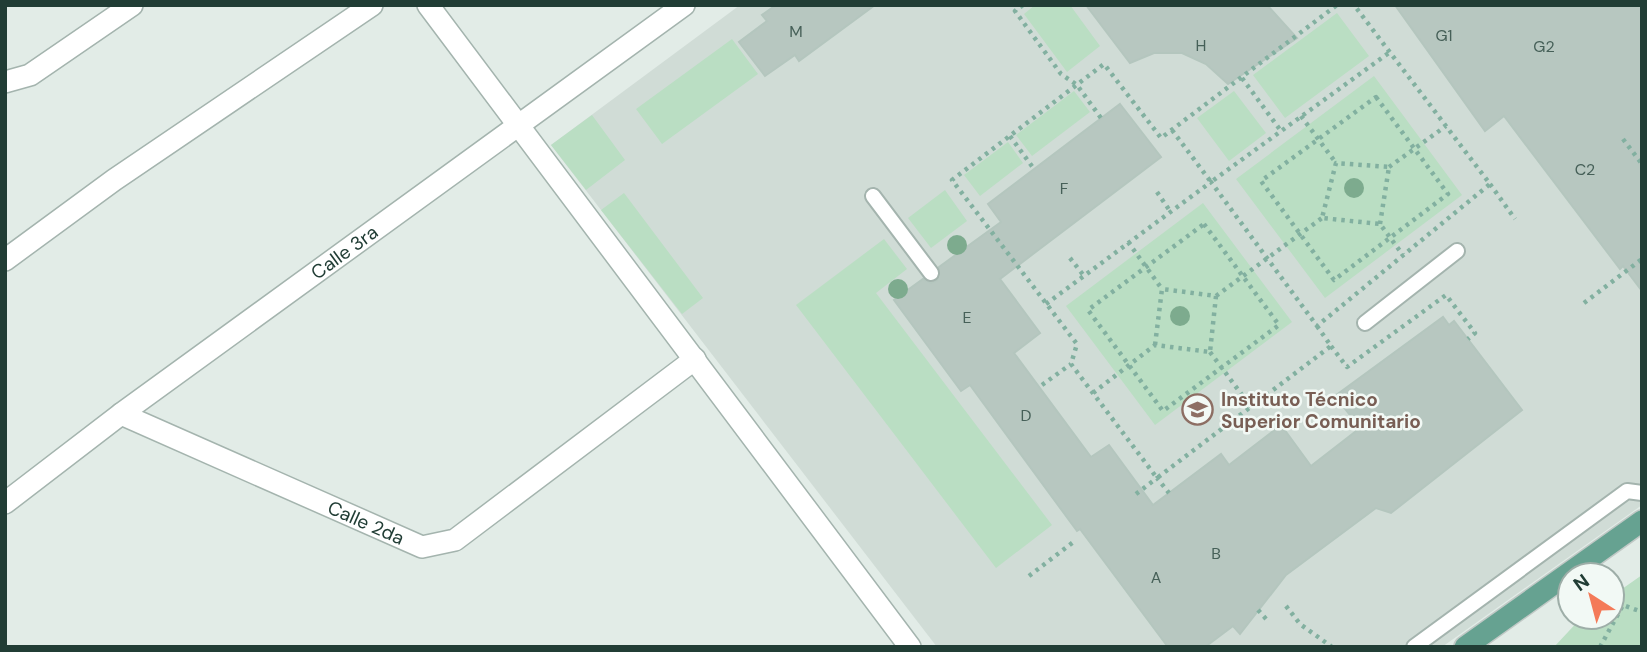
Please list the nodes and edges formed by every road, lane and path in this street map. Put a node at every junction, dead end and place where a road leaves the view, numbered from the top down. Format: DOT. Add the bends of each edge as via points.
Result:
graph roads {
  1 [pos="132,5"];
  2 [pos="372,5"];
  3 [pos="428,5"];
  4 [pos="684,5"];
  5 [pos="1023,5"];
  6 [pos="1337,5"];
  7 [pos="1354,5"];
  8 [pos="1390,52"];
  9 [pos="1242,78"];
  10 [pos="5,82"];
  11 [pos="1077,85"];
  12 [pos="1301,117"];
  13 [pos="1101,118"];
  14 [pos="517,126"];
  15 [pos="1446,126"];
  16 [pos="1172,130"];
  17 [pos="1281,131"];
  18 [pos="1010,136"];
  19 [pos="1318,139"];
  20 [pos="1623,139"];
  21 [pos="1414,149"];
  22 [pos="1336,163"];
  23 [pos="1642,164"];
  24 [pos="1389,167"];
  25 [pos="1034,169"];
  26 [pos="1211,182"];
  27 [pos="1490,184"];
  28 [pos="1157,192"];
  29 [pos="873,196"];
  30 [pos="1170,211"];
  31 [pos="1322,218"];
  32 [pos="1515,219"];
  33 [pos="1380,224"];
  34 [pos="1300,234"];
  35 [pos="1390,238"];
  36 [pos="1128,242"];
  37 [pos="1457,251"];
  38 [pos="1403,255"];
  39 [pos="1070,258"];
  40 [pos="1267,258"];
  41 [pos="1642,259"];
  42 [pos="5,260"];
  43 [pos="1146,267"];
  44 [pos="931,273"];
  45 [pos="1084,276"];
  46 [pos="1242,276"];
  47 [pos="1161,289"];
  48 [pos="1216,296"];
  49 [pos="1584,303"];
  50 [pos="1046,304"];
  51 [pos="1365,323"];
  52 [pos="1317,326"];
  53 [pos="1468,339"];
  54 [pos="1156,345"];
  55 [pos="1331,346"];
  56 [pos="1210,352"];
  57 [pos="695,359"];
  58 [pos="1071,364"];
  59 [pos="1129,365"];
  60 [pos="1221,368"];
  61 [pos="1042,385"];
  62 [pos="1093,393"];
  63 [pos="1251,407"];
  64 [pos="121,414"];
  65 [pos="1157,478"];
  66 [pos="1169,493"];
  67 [pos="1642,493"];
  68 [pos="1136,494"];
  69 [pos="5,503"];
  70 [pos="1642,522"];
  71 [pos="1076,540"];
  72 [pos="1029,576"];
  73 [pos="1286,606"];
  74 [pos="1258,610"];
  75 [pos="1642,612"];
  76 [pos="1267,620"];
  77 [pos="910,647"];
  78 [pos="1332,647"];
  79 [pos="1414,647"];
  80 [pos="1465,647"];
  81 [pos="1600,647"];
  1 -- 10 [label="street" via="30,75"];
  2 -- 42 [label="street" via="114,180"];
  3 -- 14 [label="street"];
  4 -- 14 [label="street, Calle 3ra"];
  5 -- 11 [label="path" via="1015,11 1061,74"];
  6 -- 9 [label="path"];
  7 -- 8 [label="path"];
  8 -- 12 [label="path"];
  8 -- 15 [label="path"];
  9 -- 16 [label="path"];
  9 -- 17 [label="path"];
  11 -- 13 [label="path"];
  11 -- 16 [label="path" via="1104,64 1161,138"];
  11 -- 18 [label="path"];
  12 -- 17 [label="path"];
  12 -- 19 [label="path"];
  14 -- 57 [label="street"];
  14 -- 64 [label="street, Calle 3ra"];
  15 -- 21 [label="path"];
  15 -- 27 [label="path"];
  16 -- 26 [label="path"];
  17 -- 26 [label="path"];
  18 -- 25 [label="path"];
  18 -- 50 [label="path" via="952,180"];
  19 -- 21 [label="path" via="1376,97"];
  19 -- 22 [label="path"];
  19 -- 34 [label="path" via="1261,181"];
  20 -- 23 [label="path"];
  21 -- 24 [label="path"];
  21 -- 35 [label="path" via="1448,194"];
  22 -- 24 [label="path"];
  22 -- 31 [label="path"];
  24 -- 33 [label="path"];
  26 -- 30 [label="path"];
  26 -- 40 [label="path"];
  27 -- 32 [label="path"];
  27 -- 38 [label="path"];
  28 -- 30 [label="path"];
  29 -- 44 [label="lane"];
  30 -- 36 [label="path"];
  31 -- 33 [label="path"];
  31 -- 34 [label="path"];
  33 -- 35 [label="path"];
  34 -- 35 [label="path" via="1334,280"];
  34 -- 40 [label="path"];
  35 -- 38 [label="path"];
  36 -- 43 [label="path"];
  36 -- 45 [label="path"];
  37 -- 51 [label="lane"];
  38 -- 52 [label="path"];
  39 -- 45 [label="path"];
  40 -- 46 [label="path"];
  40 -- 52 [label="path"];
  41 -- 49 [label="path"];
  43 -- 46 [label="path" via="1204,224"];
  43 -- 47 [label="path"];
  43 -- 59 [label="path" via="1088,310"];
  45 -- 50 [label="path"];
  46 -- 48 [label="path"];
  46 -- 60 [label="path" via="1279,325"];
  47 -- 48 [label="path"];
  47 -- 54 [label="path"];
  48 -- 56 [label="path"];
  50 -- 58 [label="path" via="1077,344"];
  52 -- 55 [label="path"];
  53 -- 55 [label="path" via="1475,333 1446,295 1347,367"];
  54 -- 56 [label="path"];
  54 -- 59 [label="path"];
  55 -- 63 [label="path"];
  56 -- 60 [label="path"];
  57 -- 64 [label="street, Calle 2da" via="455,540 422,547"];
  57 -- 77 [label="street"];
  58 -- 61 [label="path"];
  58 -- 62 [label="path"];
  59 -- 60 [label="path" via="1163,411"];
  59 -- 62 [label="path"];
  60 -- 63 [label="path"];
  62 -- 65 [label="path"];
  63 -- 65 [label="path"];
  64 -- 69 [label="street, Calle 3ra"];
  65 -- 66 [label="path"];
  65 -- 68 [label="path"];
  67 -- 79 [label="lane" via="1627,491"];
  70 -- 80 [label="main road"];
  71 -- 72 [label="path"];
  73 -- 78 [label="path" via="1300,624"];
  74 -- 76 [label="path"];
  75 -- 81 [label="path" via="1623,605"];
}
